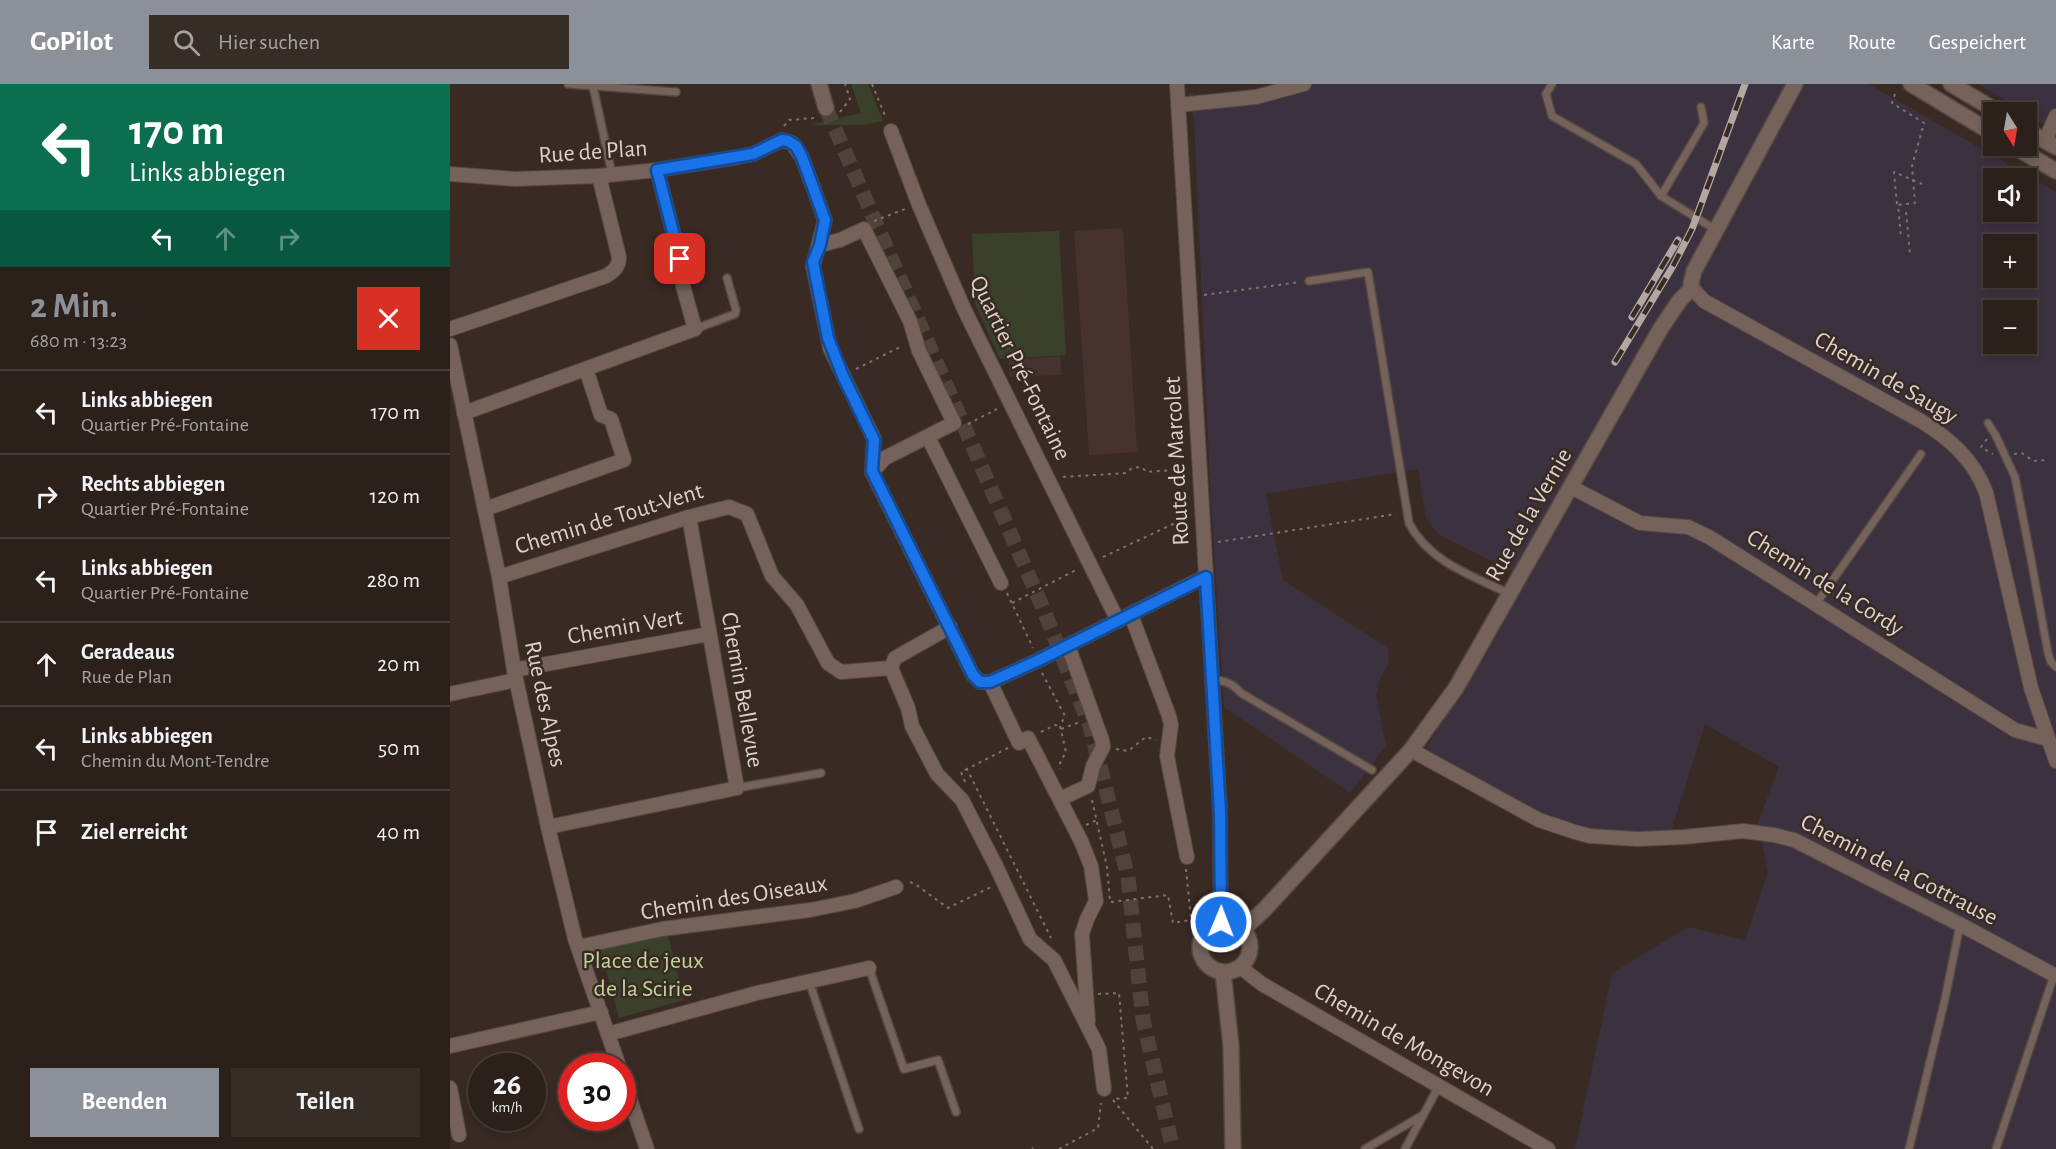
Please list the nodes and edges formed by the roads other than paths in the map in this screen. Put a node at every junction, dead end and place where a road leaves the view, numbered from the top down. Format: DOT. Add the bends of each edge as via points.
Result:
graph roads {
  1 [pos="568,84"];
  2 [pos="819,84"];
  3 [pos="1177,84"];
  4 [pos="1304,84"];
  5 [pos="1552,84"];
  6 [pos="1794,84"];
  7 [pos="1911,84"];
  8 [pos="1951,84"];
  9 [pos="593,86"];
  10 [pos="676,92"];
  11 [pos="1983,103"];
  12 [pos="1178,105"];
  13 [pos="1701,107"];
  14 [pos="826,108"];
  15 [pos="2056,116"];
  16 [pos="1983,127"];
  17 [pos="891,131"];
  18 [pos="2037,136"];
  19 [pos="2050,144"];
  20 [pos="2030,156"];
  21 [pos="657,170"];
  22 [pos="2056,171"];
  23 [pos="450,174"];
  24 [pos="605,175"];
  25 [pos="1661,196"];
  26 [pos="1716,230"];
  27 [pos="820,245"];
  28 [pos="727,278"];
  29 [pos="1309,281"];
  30 [pos="1692,288"];
  31 [pos="450,329"];
  32 [pos="695,329"];
  33 [pos="451,352"];
  34 [pos="586,369"];
  35 [pos="464,413"];
  36 [pos="1988,423"];
  37 [pos="928,437"];
  38 [pos="1921,454"];
  39 [pos="872,471"];
  40 [pos="1571,487"];
  41 [pos="485,509"];
  42 [pos="689,517"];
  43 [pos="499,577"];
  44 [pos="1206,577"];
  45 [pos="1001,583"];
  46 [pos="1510,594"];
  47 [pos="1816,604"];
  48 [pos="1131,615"];
  49 [pos="1118,621"];
  50 [pos="950,627"];
  51 [pos="709,634"];
  52 [pos="1065,647"];
  53 [pos="891,668"];
  54 [pos="2056,668"];
  55 [pos="515,675"];
  56 [pos="1212,680"];
  57 [pos="990,682"];
  58 [pos="450,694"];
  59 [pos="2052,736"];
  60 [pos="1411,750"];
  61 [pos="2056,761"];
  62 [pos="1372,770"];
  63 [pos="821,773"];
  64 [pos="737,788"];
  65 [pos="1060,799"];
  66 [pos="548,827"];
  67 [pos="1187,857"];
  68 [pos="896,887"];
  69 [pos="1221,922"];
  70 [pos="1960,925"];
  71 [pos="1243,930"];
  72 [pos="578,947"];
  73 [pos="1240,967"];
  74 [pos="869,968"];
  75 [pos="1223,972"];
  76 [pos="2055,976"];
  77 [pos="809,981"];
  78 [pos="601,1012"];
  79 [pos="1089,1028"];
  80 [pos="609,1034"];
  81 [pos="450,1046"];
  82 [pos="616,1053"];
  83 [pos="1439,1086"];
  84 [pos="450,1088"];
  85 [pos="1108,1094"];
  86 [pos="956,1112"];
  87 [pos="1423,1115"];
  88 [pos="636,1117"];
  89 [pos="859,1130"];
  90 [pos="459,1135"];
  91 [pos="647,1149"];
  92 [pos="1233,1149"];
  93 [pos="1365,1149"];
  94 [pos="1405,1149"];
  95 [pos="1548,1149"];
  96 [pos="1909,1149"];
  97 [pos="1995,1149"];
  1 -- 9 [label="lane"];
  2 -- 14 [label="street"];
  3 -- 12 [label="street, Route de Marcolet"];
  4 -- 12 [label="street" via="1256,97"];
  5 -- 25 [label="lane" via="1546,94 1552,116 1636,164"];
  6 -- 26 [label="street, Rue de la Vernie"];
  7 -- 16 [label="street"];
  8 -- 11 [label="street"];
  9 -- 10 [label="lane"];
  9 -- 24 [label="lane"];
  12 -- 44 [label="street, Route de Marcolet"];
  13 -- 25 [label="lane" via="1704,123"];
  15 -- 19 [label="street"];
  17 -- 49 [label="street, Quartier Pré-Fontaine" via="964,309"];
  18 -- 19 [label="street"];
  20 -- 22 [label="street"];
  21 -- 24 [label="street, Rue de Plan"];
  21 -- 27 [label="street, Rue de Plan" via="738,159 788,141 802,157 825,220"];
  21 -- 32 [label="street"];
  23 -- 24 [label="street, Rue de Plan" via="514,179"];
  24 -- 31 [label="street" via="619,257 614,271"];
  25 -- 26 [label="lane"];
  26 -- 30 [label="street, Rue de la Vernie" via="1694,271"];
  27 -- 37 [label="street" via="864,229 910,321 919,351 954,423"];
  27 -- 39 [label="street" via="813,266 828,338 874,440"];
  28 -- 32 [label="lane" via="735,314"];
  29 -- 46 [label="lane" via="1368,272 1408,523 1416,536 1451,566"];
  30 -- 40 [label="street, Rue de la Vernie" via="1661,328"];
  30 -- 59 [label="street, Chemin de Saugy" via="1704,301 1921,420 1966,457 1986,492 2018,636"];
  32 -- 34 [label="street"];
  33 -- 35 [label="street, Rue des Alpes"];
  34 -- 35 [label="street"];
  34 -- 41 [label="street" via="601,415 611,419 624,460"];
  35 -- 41 [label="street, Rue des Alpes"];
  36 -- 54 [label="lane, bridge" via="2015,477 2048,653"];
  37 -- 39 [label="street" via="885,458"];
  37 -- 45 [label="street"];
  38 -- 47 [label="lane"];
  39 -- 50 [label="street"];
  40 -- 46 [label="street, Rue de la Vernie"];
  40 -- 47 [label="street, Chemin de la Cordy" via="1640,524 1680,526 1709,537"];
  41 -- 43 [label="street, Rue des Alpes"];
  42 -- 43 [label="street, Chemin de Tout-Vent"];
  42 -- 51 [label="street, Chemin Bellevue"];
  42 -- 53 [label="street, Chemin de Tout-Vent" via="729,507 747,514 772,576 797,605 828,663 841,672"];
  43 -- 55 [label="street, Rue des Alpes"];
  44 -- 48 [label="street"];
  44 -- 56 [label="street, Route de Marcolet"];
  46 -- 60 [label="street, Rue de la Vernie" via="1456,688"];
  47 -- 59 [label="street, Chemin de la Cordy" via="2015,730"];
  48 -- 49 [label="street"];
  48 -- 67 [label="street" via="1169,716 1167,756"];
  49 -- 52 [label="street"];
  50 -- 53 [label="street" via="895,658"];
  50 -- 57 [label="street" via="973,675 980,682"];
  51 -- 55 [label="street, Chemin Vert"];
  51 -- 64 [label="street, Chemin Bellevue"];
  52 -- 57 [label="street"];
  52 -- 65 [label="street" via="1071,654 1103,747 1088,786"];
  53 -- 79 [label="street" via="917,736 937,774 962,800 1030,939 1054,960"];
  55 -- 58 [label="street, Chemin Vert"];
  55 -- 66 [label="street, Rue des Alpes"];
  56 -- 62 [label="lane" via="1234,685 1241,693"];
  56 -- 69 [label="street, Route de Marcolet" via="1220,812"];
  57 -- 65 [label="street"];
  59 -- 61 [label="street, Chemin de Saugy"];
  60 -- 70 [label="street, Chemin de la Gottrause" via="1539,820 1582,834 1638,839 1743,831 1794,840"];
  60 -- 71 [label="street, Rue de la Vernie"];
  63 -- 64 [label="lane"];
  64 -- 66 [label="street, Chemin Bellevue"];
  65 -- 79 [label="street" via="1088,854 1096,901 1082,934"];
  66 -- 72 [label="street, Rue des Alpes"];
  68 -- 72 [label="street, Chemin des Oiseaux" via="810,910 662,929"];
  69 -- 71 [label="street"];
  69 -- 75 [label="street" via="1213,924 1202,936 1200,952 1208,966"];
  70 -- 76 [label="street, Chemin de la Gottrause"];
  70 -- 96 [label="lane"];
  71 -- 73 [label="street" via="1250,945"];
  72 -- 78 [label="street, Rue des Alpes"];
  73 -- 75 [label="street"];
  73 -- 83 [label="street, Chemin de Mongevon" via="1262,984"];
  74 -- 77 [label="street"];
  74 -- 86 [label="lane" via="904,1069 938,1060"];
  75 -- 92 [label="street" via="1231,1046"];
  76 -- 97 [label="lane"];
  77 -- 80 [label="street"];
  77 -- 89 [label="lane"];
  78 -- 80 [label="street, Rue des Alpes"];
  78 -- 81 [label="street"];
  79 -- 85 [label="street" via="1099,1049"];
  80 -- 82 [label="street, Rue des Alpes"];
  83 -- 87 [label="lane"];
  83 -- 95 [label="street, Chemin de Mongevon"];
  84 -- 90 [label="street"];
  87 -- 93 [label="lane"];
  87 -- 94 [label="lane"];
  88 -- 91 [label="street"];
}
